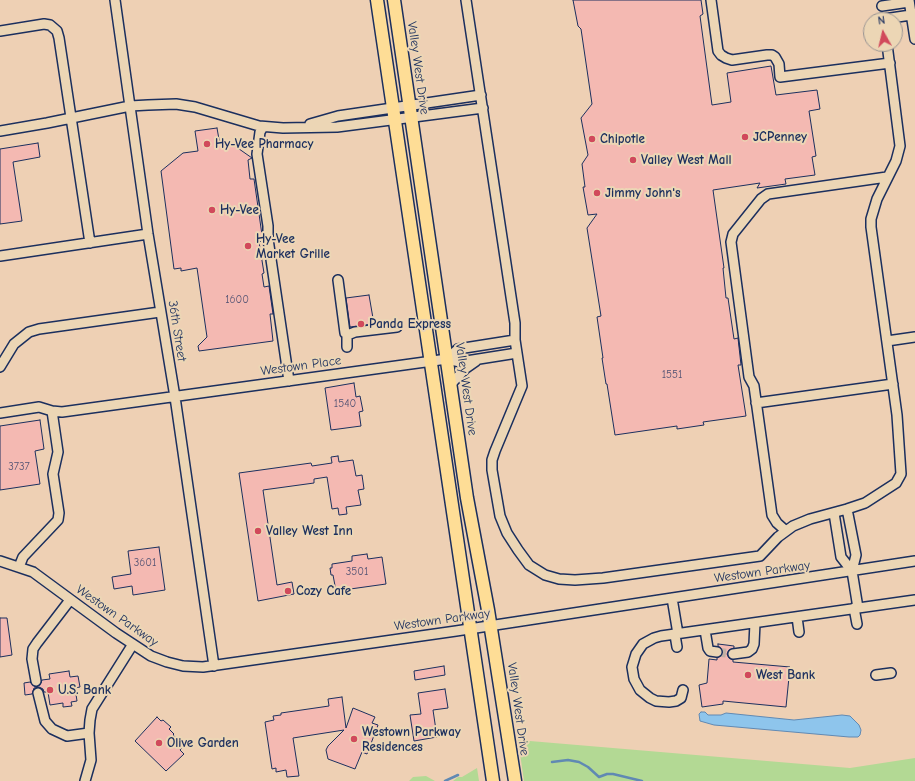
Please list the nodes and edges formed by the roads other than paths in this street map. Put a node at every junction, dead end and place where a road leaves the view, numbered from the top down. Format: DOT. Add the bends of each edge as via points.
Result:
graph roads {
  1 [pos="115,0"];
  2 [pos="377,0"];
  3 [pos="394,0"];
  4 [pos="466,0"];
  5 [pos="711,0"];
  6 [pos="909,1"];
  7 [pos="881,3"];
  8 [pos="911,15"];
  9 [pos="903,16"];
  10 [pos="0,31"];
  11 [pos="915,39"];
  12 [pos="888,52"];
  13 [pos="890,63"];
  14 [pos="481,95"];
  15 [pos="130,106"];
  16 [pos="410,106"];
  17 [pos="483,108"];
  18 [pos="394,114"];
  19 [pos="71,118"];
  20 [pos="412,118"];
  21 [pos="263,127"];
  22 [pos="0,131"];
  23 [pos="887,177"];
  24 [pos="148,234"];
  25 [pos="90,243"];
  26 [pos="0,256"];
  27 [pos="338,280"];
  28 [pos="160,312"];
  29 [pos="397,327"];
  30 [pos="347,334"];
  31 [pos="915,337"];
  32 [pos="515,340"];
  33 [pos="887,341"];
  34 [pos="347,346"];
  35 [pos="517,353"];
  36 [pos="447,359"];
  37 [pos="479,359"];
  38 [pos="431,361"];
  39 [pos="0,367"];
  40 [pos="289,381"];
  41 [pos="451,384"];
  42 [pos="893,384"];
  43 [pos="175,397"];
  44 [pos="756,403"];
  45 [pos="52,411"];
  46 [pos="0,414"];
  47 [pos="847,509"];
  48 [pos="834,513"];
  49 [pos="786,531"];
  50 [pos="0,561"];
  51 [pos="915,561"];
  52 [pos="19,567"];
  53 [pos="852,571"];
  54 [pos="672,598"];
  55 [pos="70,600"];
  56 [pos="915,600"];
  57 [pos="856,608"];
  58 [pos="797,617"];
  59 [pos="755,623"];
  60 [pos="857,624"];
  61 [pos="491,626"];
  62 [pos="471,629"];
  63 [pos="705,630"];
  64 [pos="799,632"];
  65 [pos="677,634"];
  66 [pos="133,644"];
  67 [pos="677,647"];
  68 [pos="717,652"];
  69 [pos="733,654"];
  70 [pos="214,666"];
  71 [pos="891,673"];
  72 [pos="876,675"];
  73 [pos="36,681"];
  74 [pos="683,690"];
  75 [pos="38,693"];
  76 [pos="89,734"];
  77 [pos="85,781"];
  78 [pos="493,781"];
  79 [pos="515,781"];
  1 -- 15 [label="street, 36th Street"];
  2 -- 18 [label="main road"];
  3 -- 16 [label="main road, Valley West Drive"];
  4 -- 14 [label="street"];
  5 -- 13 [label="street" via="718,51 726,58 732,60 772,55 779,64 780,77"];
  6 -- 7 [label="street"];
  6 -- 8 [label="street"];
  8 -- 9 [label="street"];
  8 -- 11 [label="street"];
  10 -- 19 [label="street" via="44,24 54,28 59,38"];
  12 -- 13 [label="street"];
  13 -- 23 [label="street" via="900,146 896,161"];
  14 -- 16 [label="street"];
  14 -- 17 [label="street"];
  15 -- 19 [label="street"];
  15 -- 21 [label="street" via="176,104 195,107"];
  15 -- 24 [label="street, 36th Street"];
  16 -- 18 [label="street"];
  16 -- 20 [label="main road, Valley West Drive"];
  17 -- 20 [label="street"];
  17 -- 32 [label="street" via="515,323"];
  18 -- 20 [label="street"];
  18 -- 21 [label="street" via="337,127"];
  18 -- 38 [label="main road"];
  19 -- 22 [label="street"];
  19 -- 25 [label="street"];
  20 -- 36 [label="main road, Valley West Drive"];
  21 -- 40 [label="street" via="257,154"];
  23 -- 33 [label="street" via="877,198 871,223"];
  23 -- 44 [label="street" via="768,194 733,234 731,242 749,378 754,386"];
  24 -- 25 [label="street"];
  24 -- 28 [label="street, 36th Street"];
  25 -- 26 [label="street"];
  27 -- 30 [label="street"];
  28 -- 39 [label="street" via="29,332 14,344"];
  28 -- 43 [label="street, 36th Street"];
  29 -- 30 [label="street"];
  30 -- 34 [label="street"];
  31 -- 33 [label="street"];
  32 -- 35 [label="street"];
  32 -- 36 [label="street" via="458,349"];
  33 -- 42 [label="street"];
  35 -- 37 [label="street"];
  35 -- 49 [label="street" via="522,386 495,451 492,470 503,524 522,556 536,570 559,579 575,580 760,556"];
  36 -- 37 [label="street" via="460,362"];
  36 -- 38 [label="street, Westown Place"];
  36 -- 41 [label="main road, Valley West Drive"];
  37 -- 41 [label="street"];
  38 -- 40 [label="street, Westown Place"];
  38 -- 62 [label="main road"];
  40 -- 43 [label="street, Westown Place"];
  41 -- 61 [label="main road, Valley West Drive" via="467,498"];
  42 -- 44 [label="street"];
  42 -- 47 [label="street" via="901,474 896,483 883,492 865,503"];
  43 -- 45 [label="street, Westown Place" via="62,412"];
  43 -- 70 [label="street, 36th Street"];
  44 -- 49 [label="street" via="772,515"];
  45 -- 46 [label="street, Westown Place" via="39,407"];
  45 -- 52 [label="street" via="58,452 53,474 58,520 23,557"];
  47 -- 48 [label="street"];
  47 -- 53 [label="street" via="856,555"];
  48 -- 49 [label="street" via="810,519"];
  48 -- 53 [label="street" via="841,558"];
  50 -- 52 [label="street, Westown Parkway"];
  51 -- 53 [label="street, Westown Parkway"];
  52 -- 55 [label="street, Westown Parkway" via="33,572"];
  53 -- 54 [label="street, Westown Parkway"];
  53 -- 57 [label="street"];
  54 -- 61 [label="street, Westown Parkway"];
  54 -- 65 [label="street"];
  55 -- 66 [label="street, Westown Parkway"];
  55 -- 73 [label="street" via="36,643 32,654"];
  56 -- 57 [label="street"];
  57 -- 58 [label="street"];
  57 -- 60 [label="street"];
  58 -- 59 [label="street"];
  58 -- 64 [label="street"];
  59 -- 63 [label="street"];
  59 -- 69 [label="street" via="752,649"];
  61 -- 62 [label="street, Westown Parkway"];
  61 -- 79 [label="main road, Valley West Drive"];
  62 -- 70 [label="street, Westown Parkway"];
  62 -- 78 [label="main road"];
  63 -- 65 [label="street"];
  63 -- 68 [label="street" via="708,648"];
  65 -- 67 [label="street"];
  65 -- 74 [label="street" via="654,638 643,644 636,654 632,667 634,679 640,690 656,701 676,701 681,698"];
  66 -- 70 [label="street, Westown Parkway" via="151,656 167,662 183,666"];
  66 -- 76 [label="street" via="92,709"];
  71 -- 72 [label="street"];
  75 -- 76 [label="street" via="45,721 52,729 67,736"];
  76 -- 77 [label="street" via="91,760"];
}
